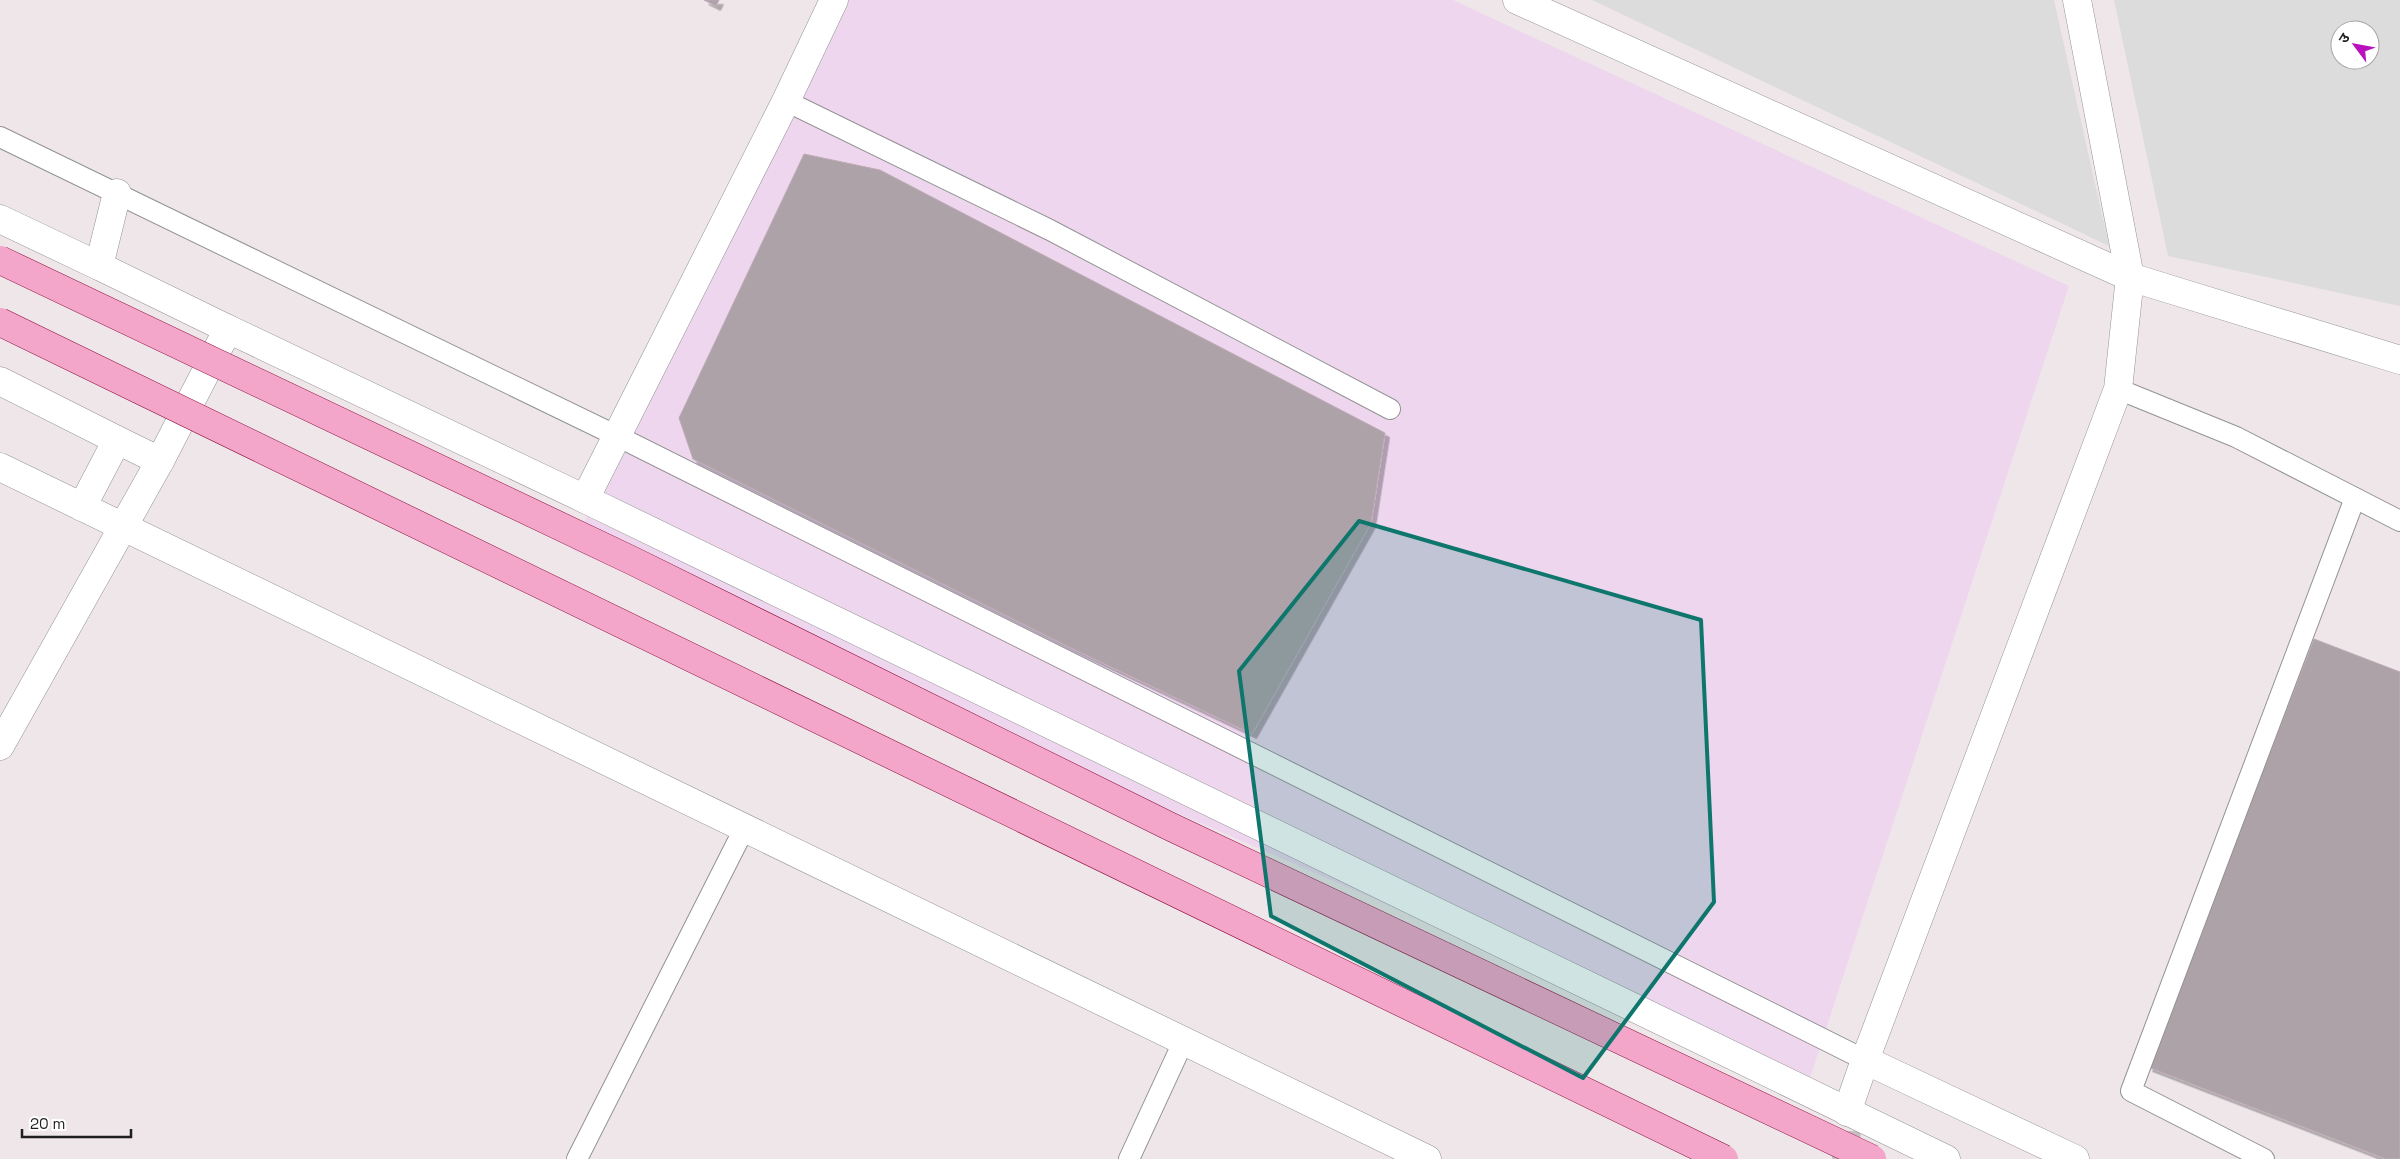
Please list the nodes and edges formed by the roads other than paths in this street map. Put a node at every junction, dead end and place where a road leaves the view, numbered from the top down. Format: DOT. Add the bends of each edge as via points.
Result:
graph roads {
  1 [pos="834,0"];
  2 [pos="1517,0"];
  3 [pos="2077,0"];
  4 [pos="786,101"];
  5 [pos="0,137"];
  6 [pos="117,193"];
  7 [pos="0,219"];
  8 [pos="0,260"];
  9 [pos="99,266"];
  10 [pos="2130,277"];
  11 [pos="0,322"];
  12 [pos="228,330"];
  13 [pos="2400,360"];
  14 [pos="0,381"];
  15 [pos="2118,389"];
  16 [pos="1390,410"];
  17 [pos="617,436"];
  18 [pos="117,440"];
  19 [pos="160,461"];
  20 [pos="0,466"];
  21 [pos="2355,498"];
  22 [pos="585,500"];
  23 [pos="82,506"];
  24 [pos="2400,521"];
  25 [pos="123,527"];
  26 [pos="0,746"];
  27 [pos="745,826"];
  28 [pos="1184,1040"];
  29 [pos="1864,1060"];
  30 [pos="1847,1112"];
  31 [pos="577,1159"];
  32 [pos="1129,1159"];
  33 [pos="1427,1159"];
  34 [pos="1724,1159"];
  35 [pos="1872,1159"];
  36 [pos="1946,1159"];
  37 [pos="2075,1159"];
  38 [pos="2264,1159"];
  1 -- 4 [label="street"];
  2 -- 10 [label="street"];
  3 -- 10 [label="street"];
  4 -- 16 [label="lane" via="1050,230"];
  4 -- 17 [label="street"];
  5 -- 6 [label="lane"];
  6 -- 9 [label="street"];
  6 -- 17 [label="lane"];
  7 -- 9 [label="street"];
  8 -- 35 [label="main road, bridge" via="633,561 1169,826"];
  9 -- 12 [label="street"];
  10 -- 13 [label="street"];
  10 -- 15 [label="street"];
  11 -- 34 [label="main road, bridge"];
  12 -- 19 [label="street"];
  12 -- 22 [label="street"];
  14 -- 18 [label="street"];
  15 -- 21 [label="lane" via="2236,437"];
  15 -- 29 [label="street"];
  17 -- 22 [label="street"];
  17 -- 29 [label="lane"];
  18 -- 19 [label="street"];
  18 -- 23 [label="street"];
  19 -- 25 [label="street"];
  20 -- 23 [label="street"];
  21 -- 24 [label="lane"];
  21 -- 38 [label="lane" via="2131,1091"];
  22 -- 30 [label="street"];
  23 -- 25 [label="street"];
  25 -- 26 [label="street"];
  25 -- 27 [label="street"];
  27 -- 28 [label="street"];
  27 -- 31 [label="lane"];
  28 -- 32 [label="lane"];
  28 -- 33 [label="street"];
  29 -- 30 [label="street"];
  29 -- 37 [label="street"];
  30 -- 36 [label="street"];
}
